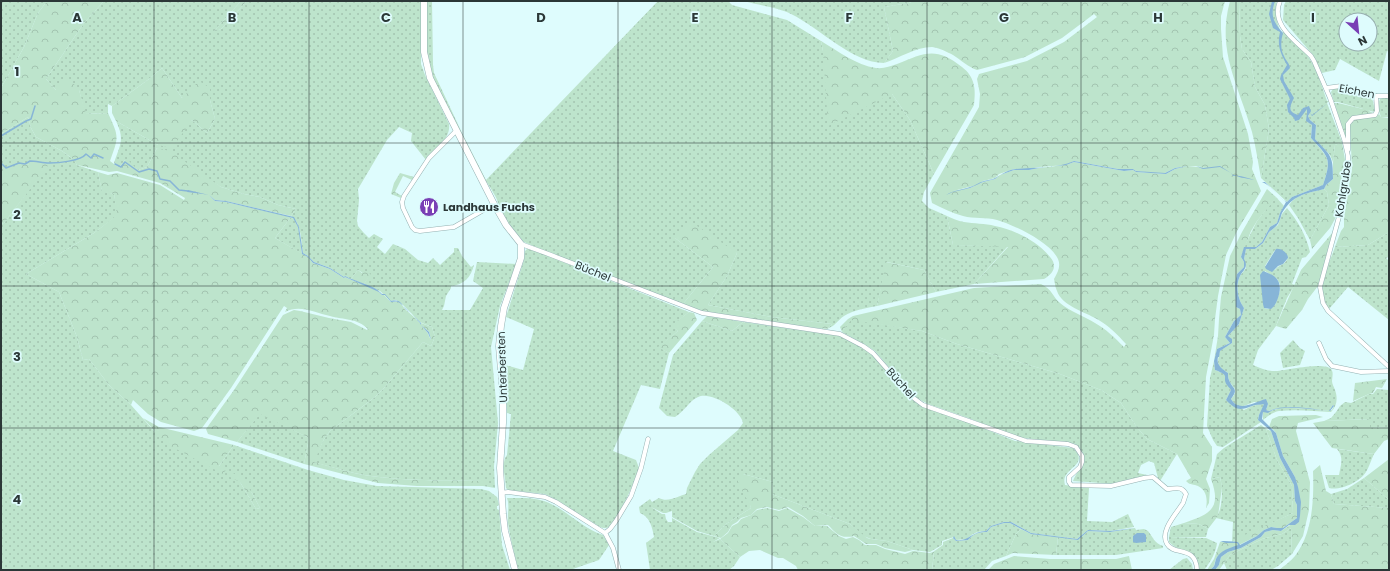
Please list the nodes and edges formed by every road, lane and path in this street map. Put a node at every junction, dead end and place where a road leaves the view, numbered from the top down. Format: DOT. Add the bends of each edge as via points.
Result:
graph roads {
  1 [pos="424,1"];
  2 [pos="1280,1"];
  3 [pos="1326,88"];
  4 [pos="1376,96"];
  5 [pos="1389,96"];
  6 [pos="456,131"];
  7 [pos="1348,156"];
  8 [pos="494,204"];
  9 [pos="521,244"];
  10 [pos="1319,343"];
  11 [pos="1389,367"];
  12 [pos="1389,371"];
  13 [pos="648,439"];
  14 [pos="501,493"];
  15 [pos="605,533"];
  16 [pos="515,570"];
  17 [pos="619,570"];
  18 [pos="1196,570"];
  1 -- 6 [label="street" via="424,52 430,78"];
  2 -- 3 [label="street, Kohlgrube" via="1277,9 1279,23 1311,56"];
  3 -- 4 [label="street, Eichen" via="1341,86 1354,92"];
  3 -- 7 [label="street, Kohlgrube"];
  4 -- 5 [label="street, Eichen"];
  4 -- 7 [label="street" via="1375,115 1352,118 1348,124"];
  6 -- 8 [label="street"];
  6 -- 8 [label="street" via="429,158 404,196 403,208 412,227 420,231 454,227"];
  7 -- 11 [label="street, Kohlgrube" via="1340,213 1322,274 1320,294 1328,311"];
  8 -- 9 [label="street"];
  9 -- 14 [label="street, Unterbersten" via="520,258 501,326 504,412"];
  9 -- 18 [label="street, Büchel" via="702,313 840,334 873,353 911,396 923,404 1026,441 1068,444 1076,447 1082,456 1082,462 1069,477 1071,485 1112,486 1153,477 1167,489 1180,487 1186,494 1184,502 1170,522 1165,535 1166,542 1170,548 1193,557"];
  10 -- 12 [label="street" via="1332,366 1368,373"];
  13 -- 15 [label="street" via="631,496"];
  14 -- 15 [label="street" via="544,497"];
  14 -- 16 [label="street, Unterbersten" via="505,531"];
  15 -- 17 [label="street"];
}
